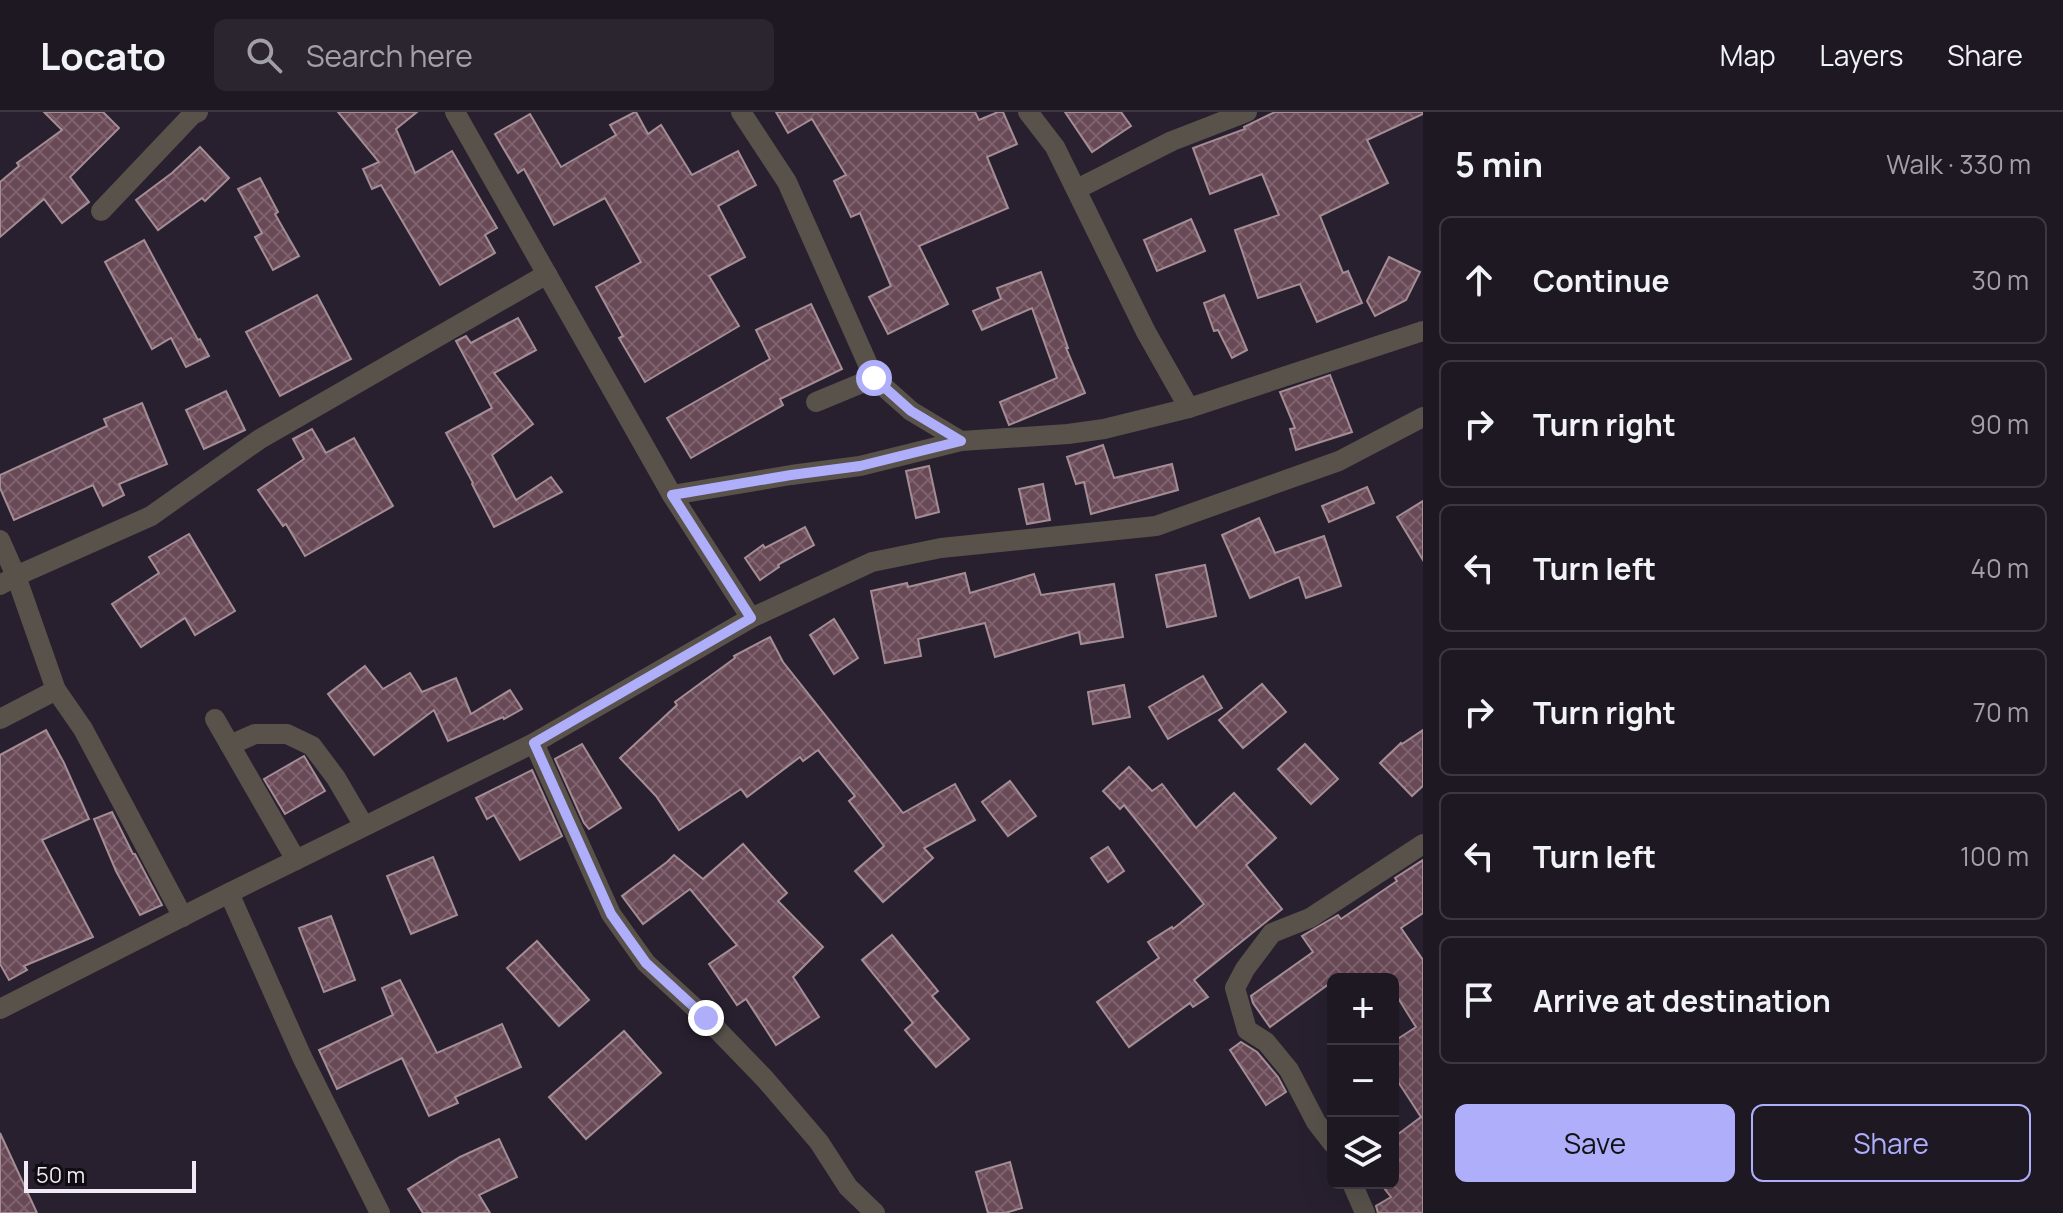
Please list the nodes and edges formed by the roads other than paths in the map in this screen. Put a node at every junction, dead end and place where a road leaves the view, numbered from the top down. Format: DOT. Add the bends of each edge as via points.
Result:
graph roads {
  1 [pos="198,112"];
  2 [pos="455,112"];
  3 [pos="741,112"];
  4 [pos="1028,112"];
  5 [pos="1247,112"];
  6 [pos="1077,189"];
  7 [pos="101,211"];
  8 [pos="547,274"];
  9 [pos="1423,331"];
  10 [pos="874,378"];
  11 [pos="816,402"];
  12 [pos="1189,408"];
  13 [pos="1423,417"];
  14 [pos="961,441"];
  15 [pos="672,495"];
  16 [pos="0,540"];
  17 [pos="8,580"];
  18 [pos="751,618"];
  19 [pos="56,690"];
  20 [pos="0,719"];
  21 [pos="215,719"];
  22 [pos="534,743"];
  23 [pos="230,745"];
  24 [pos="364,826"];
  25 [pos="1423,844"];
  26 [pos="296,860"];
  27 [pos="229,893"];
  28 [pos="183,917"];
  29 [pos="0,1009"];
  30 [pos="1327,1136"];
  31 [pos="1355,1189"];
  32 [pos="380,1213"];
  33 [pos="875,1213"];
  34 [pos="1365,1213"];
  1 -- 7 [label="street"];
  2 -- 8 [label="street"];
  3 -- 10 [label="street" via="787,182"];
  4 -- 6 [label="street"];
  5 -- 6 [label="street" via="1172,141"];
  6 -- 12 [label="street"];
  8 -- 15 [label="street"];
  8 -- 17 [label="street" via="260,439 151,516"];
  9 -- 12 [label="street"];
  10 -- 11 [label="street"];
  10 -- 14 [label="street" via="911,411"];
  12 -- 14 [label="street" via="1104,429"];
  13 -- 18 [label="street" via="1339,461 1156,526 941,548 872,562"];
  14 -- 15 [label="street" via="860,466"];
  15 -- 18 [label="street"];
  16 -- 17 [label="street"];
  17 -- 19 [label="street"];
  18 -- 22 [label="street"];
  19 -- 20 [label="street"];
  19 -- 28 [label="street" via="83,729"];
  21 -- 23 [label="street"];
  22 -- 24 [label="street"];
  22 -- 33 [label="street" via="611,914 646,963 765,1079 819,1142 848,1187"];
  23 -- 24 [label="street" via="255,734 287,734 312,746"];
  23 -- 26 [label="street"];
  24 -- 26 [label="street"];
  25 -- 30 [label="street" via="1310,918 1272,933 1235,988 1247,1030 1266,1042 1289,1070"];
  26 -- 27 [label="street"];
  27 -- 28 [label="street"];
  27 -- 32 [label="street"];
  28 -- 29 [label="street"];
  31 -- 34 [label="street"];
}
